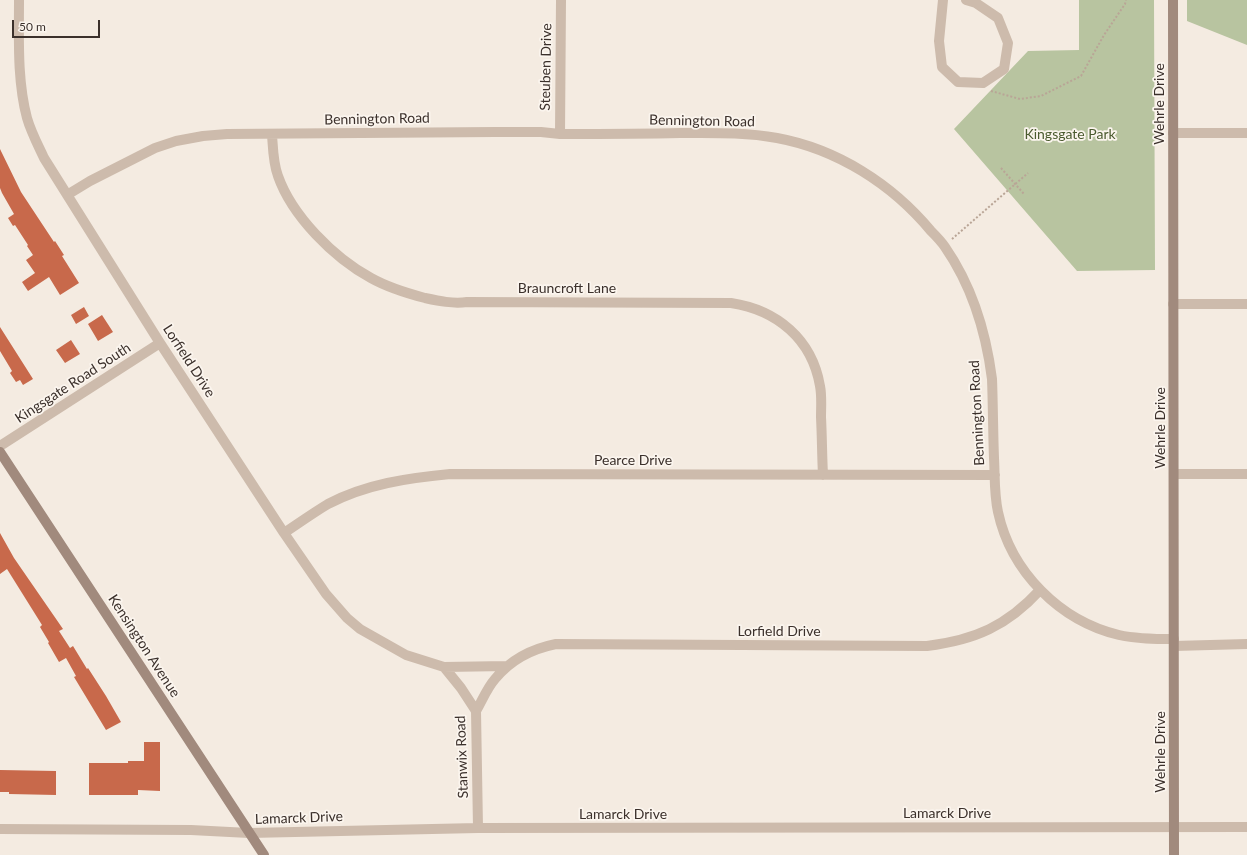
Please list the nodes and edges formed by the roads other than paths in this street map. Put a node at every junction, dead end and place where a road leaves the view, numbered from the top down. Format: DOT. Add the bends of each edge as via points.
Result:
graph roads {
  1 [pos="19,0"];
  2 [pos="561,0"];
  3 [pos="943,0"];
  4 [pos="966,0"];
  5 [pos="1173,0"];
  6 [pos="1173,133"];
  7 [pos="1247,133"];
  8 [pos="272,134"];
  9 [pos="560,134"];
  10 [pos="67,195"];
  11 [pos="1173,304"];
  12 [pos="1247,304"];
  13 [pos="160,343"];
  14 [pos="0,446"];
  15 [pos="0,452"];
  16 [pos="1174,474"];
  17 [pos="1247,474"];
  18 [pos="823,475"];
  19 [pos="995,475"];
  20 [pos="284,533"];
  21 [pos="1040,590"];
  22 [pos="1174,642"];
  23 [pos="1247,644"];
  24 [pos="507,666"];
  25 [pos="444,668"];
  26 [pos="476,711"];
  27 [pos="1174,827"];
  28 [pos="1247,827"];
  29 [pos="478,828"];
  30 [pos="0,829"];
  31 [pos="249,833"];
  32 [pos="264,855"];
  33 [pos="1174,855"];
  1 -- 10 [label="street, Lorfield Drive" via="20,69 27,118 44,158"];
  2 -- 9 [label="street, Steuben Drive"];
  3 -- 4 [label="street" via="939,41 942,67 958,82 983,83 1004,69 1008,43 998,18 976,3"];
  5 -- 6 [label="street, Wehrle Drive"];
  6 -- 7 [label="street"];
  6 -- 11 [label="street, Wehrle Drive"];
  8 -- 9 [label="street, Bennington Road"];
  8 -- 10 [label="street, Bennington Road" via="227,134 176,141 155,148"];
  8 -- 18 [label="street, Brauncroft Lane" via="273,159 277,175 295,209 337,255 386,286 458,303 731,303 761,310 776,318 800,341 816,370 821,397"];
  9 -- 19 [label="street, Bennington Road" via="740,133 777,138 831,155 880,182 922,219 944,246 979,315 992,379"];
  10 -- 13 [label="street, Lorfield Drive"];
  11 -- 12 [label="street"];
  11 -- 16 [label="street, Wehrle Drive"];
  13 -- 14 [label="street, Kingsgate Road South"];
  13 -- 20 [label="street, Lorfield Drive"];
  15 -- 31 [label="street, Kensington Avenue"];
  16 -- 17 [label="street"];
  16 -- 22 [label="street, Wehrle Drive"];
  18 -- 19 [label="street, Pearce Drive"];
  18 -- 20 [label="street, Pearce Drive" via="450,474 406,478 350,494 328,504"];
  19 -- 21 [label="street, Bennington Road" via="998,512 1004,533 1024,570"];
  20 -- 25 [label="street, Lorfield Drive" via="326,594 360,629 406,655"];
  21 -- 22 [label="street, Bennington Road" via="1076,618 1097,628 1119,635"];
  21 -- 24 [label="street, Lorfield Drive" via="1018,612 1004,621 985,632 949,643 927,646 556,644 527,653"];
  22 -- 23 [label="street, Bennington Road"];
  22 -- 27 [label="street, Wehrle Drive"];
  24 -- 25 [label="street, Lorfield Drive"];
  24 -- 26 [label="street, Lorfield Drive" via="494,680"];
  25 -- 26 [label="street, Stanwix Road"];
  26 -- 29 [label="street, Stanwix Road"];
  27 -- 28 [label="street, Lamarck Drive"];
  27 -- 29 [label="street, Lamarck Drive"];
  27 -- 33 [label="street, Wehrle Drive"];
  29 -- 31 [label="street, Lamarck Drive"];
  30 -- 31 [label="street, Lamarck Drive" via="191,830"];
  31 -- 32 [label="street, Kensington Avenue"];
}
